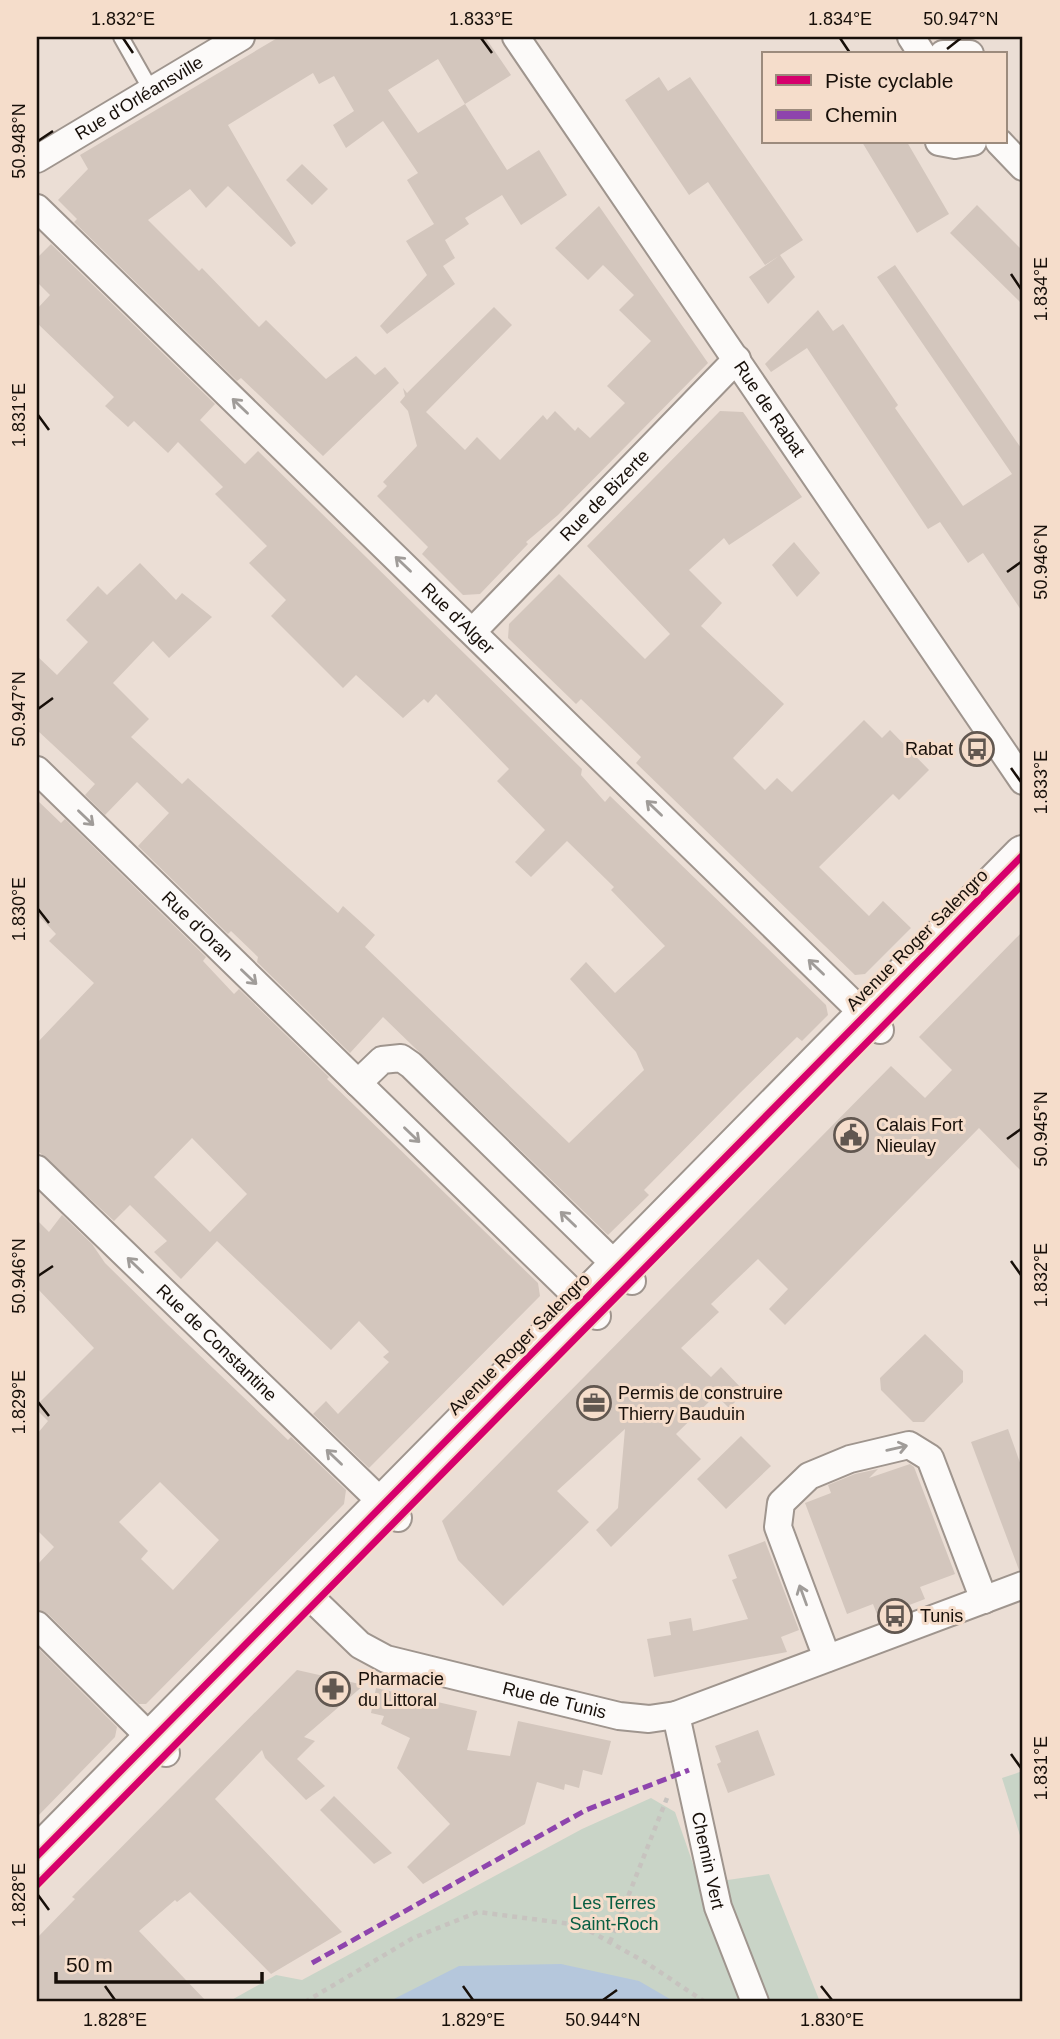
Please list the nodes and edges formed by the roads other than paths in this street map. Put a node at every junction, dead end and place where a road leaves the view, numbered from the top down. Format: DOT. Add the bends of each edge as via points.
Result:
graph roads {
  1 [pos="121,37"];
  2 [pos="241,37"];
  3 [pos="516,37"];
  4 [pos="911,37"];
  5 [pos="921,52"];
  6 [pos="151,90"];
  7 [pos="1001,144"];
  8 [pos="37,159"];
  9 [pos="1023,167"];
  10 [pos="37,208"];
  11 [pos="737,359"];
  12 [pos="472,631"];
  13 [pos="37,771"];
  14 [pos="1023,781"];
  15 [pos="1023,855"];
  16 [pos="1023,884"];
  17 [pos="872,1022"];
  18 [pos="358,1083"];
  19 [pos="37,1169"];
  20 [pos="625,1274"];
  21 [pos="590,1309"];
  22 [pos="391,1511"];
  23 [pos="1023,1585"];
  24 [pos="308,1595"];
  25 [pos="984,1600"];
  26 [pos="37,1625"];
  27 [pos="827,1658"];
  28 [pos="676,1715"];
  29 [pos="159,1746"];
  30 [pos="37,1856"];
  31 [pos="37,1885"];
  32 [pos="755,2002"];
  1 -- 6 [label="lane"];
  2 -- 6 [label="street, Rue d'Orléansville"];
  3 -- 11 [label="street, Rue de Rabat"];
  4 -- 5 [label="street"];
  6 -- 8 [label="street, Rue d'Orléansville"];
  7 -- 9 [label="street"];
  12 -- 10 [label="street, Rue d'Alger, one-way"];
  11 -- 12 [label="street, Rue de Bizerte"];
  11 -- 14 [label="street, Rue de Rabat"];
  17 -- 12 [label="street, Rue d'Alger, one-way"];
  13 -- 18 [label="street, Rue d'Oran, one-way"];
  15 -- 17 [label="main road, Avenue Roger Salengro"];
  16 -- 17 [label="main road, Avenue Roger Salengro"];
  17 -- 20 [label="main road, Avenue Roger Salengro"];
  20 -- 18 [label="street, one-way" via="411,1065 401,1059 382,1059"];
  18 -- 21 [label="street, Rue d'Oran, one-way"];
  22 -- 19 [label="street, Rue de Constantine, one-way"];
  20 -- 21 [label="main road, Avenue Roger Salengro"];
  21 -- 22 [label="main road, Avenue Roger Salengro"];
  22 -- 24 [label="main road, Avenue Roger Salengro"];
  23 -- 25 [label="street, Rue de Tunis"];
  24 -- 28 [label="street, Rue de Tunis" via="359,1645 393,1661 619,1716"];
  24 -- 29 [label="main road, Avenue Roger Salengro"];
  25 -- 27 [label="street, Rue de Tunis"];
  27 -- 25 [label="street, one-way" via="778,1527 782,1503 809,1476 850,1459 909,1445 930,1458"];
  26 -- 29 [label="street"];
  27 -- 28 [label="street, Rue de Tunis"];
  28 -- 32 [label="street, Chemin Vert" via="718,1907"];
  29 -- 30 [label="main road, Avenue Roger Salengro"];
  29 -- 31 [label="main road, Avenue Roger Salengro"];
}
